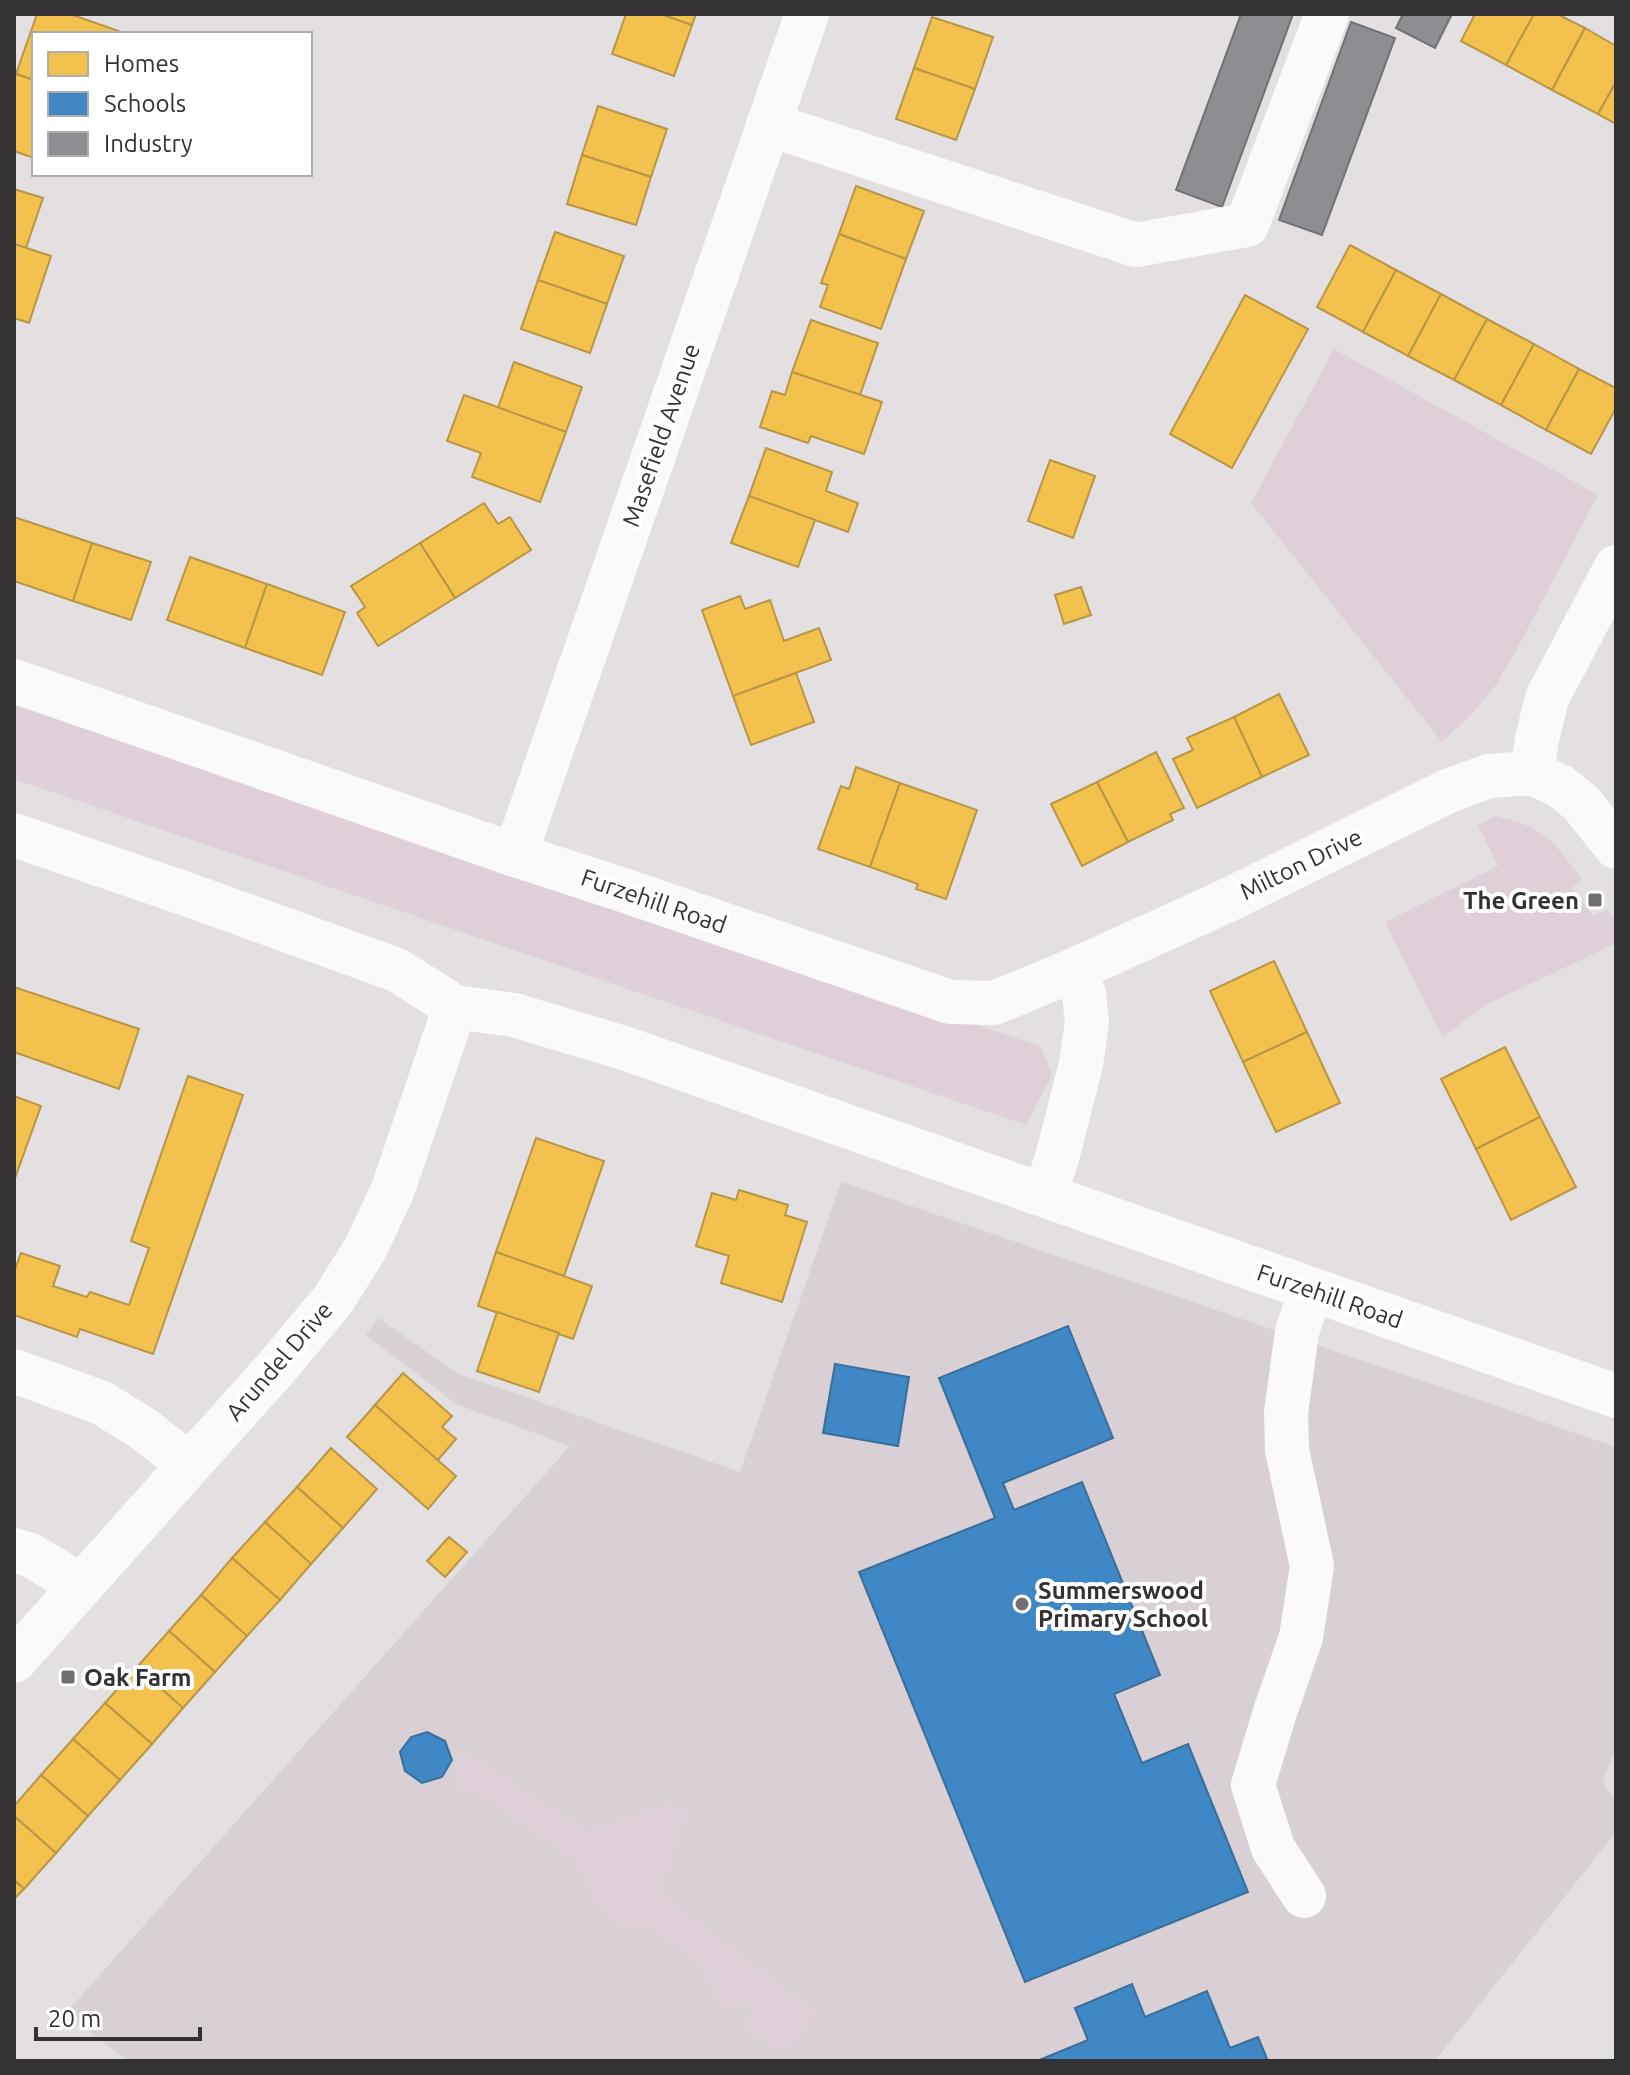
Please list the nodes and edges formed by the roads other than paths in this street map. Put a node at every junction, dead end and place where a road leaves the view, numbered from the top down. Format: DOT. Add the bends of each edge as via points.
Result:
graph roads {
  1 [pos="807,14"];
  2 [pos="1327,14"];
  3 [pos="768,124"];
  4 [pos="1616,567"];
  5 [pos="14,681"];
  6 [pos="1532,773"];
  7 [pos="14,835"];
  8 [pos="1616,847"];
  9 [pos="515,855"];
  10 [pos="1074,970"];
  11 [pos="455,1007"];
  12 [pos="1045,1195"];
  13 [pos="1311,1291"];
  14 [pos="14,1371"];
  15 [pos="1616,1396"];
  16 [pos="188,1464"];
  17 [pos="14,1550"];
  18 [pos="81,1585"];
  19 [pos="14,1661"];
  20 [pos="1304,1896"];
  1 -- 3 [label="street, Masefield Avenue"];
  2 -- 3 [label="street" via="1247,225 1136,245"];
  3 -- 9 [label="street, Masefield Avenue"];
  4 -- 6 [label="street" via="1547,698"];
  5 -- 9 [label="street, Furzehill Road"];
  6 -- 8 [label="street" via="1581,803"];
  6 -- 10 [label="street, Milton Drive" via="1489,776 1448,791"];
  7 -- 11 [label="street, Furzehill Road" via="397,970"];
  9 -- 10 [label="street, Furzehill Road" via="950,1002 994,1003"];
  10 -- 12 [label="street" via="1087,1023"];
  11 -- 12 [label="street, Furzehill Road" via="514,1015 624,1048"];
  11 -- 16 [label="street, Arundel Drive" via="392,1192 365,1249 333,1300"];
  12 -- 13 [label="street, Furzehill Road"];
  13 -- 15 [label="street, Furzehill Road"];
  13 -- 20 [label="street" via="1297,1332 1286,1413 1287,1450 1312,1566 1301,1637 1253,1785 1273,1848"];
  14 -- 16 [label="street" via="102,1403"];
  16 -- 18 [label="street, Arundel Drive"];
  17 -- 18 [label="street"];
  18 -- 19 [label="street, Arundel Drive"];
}
